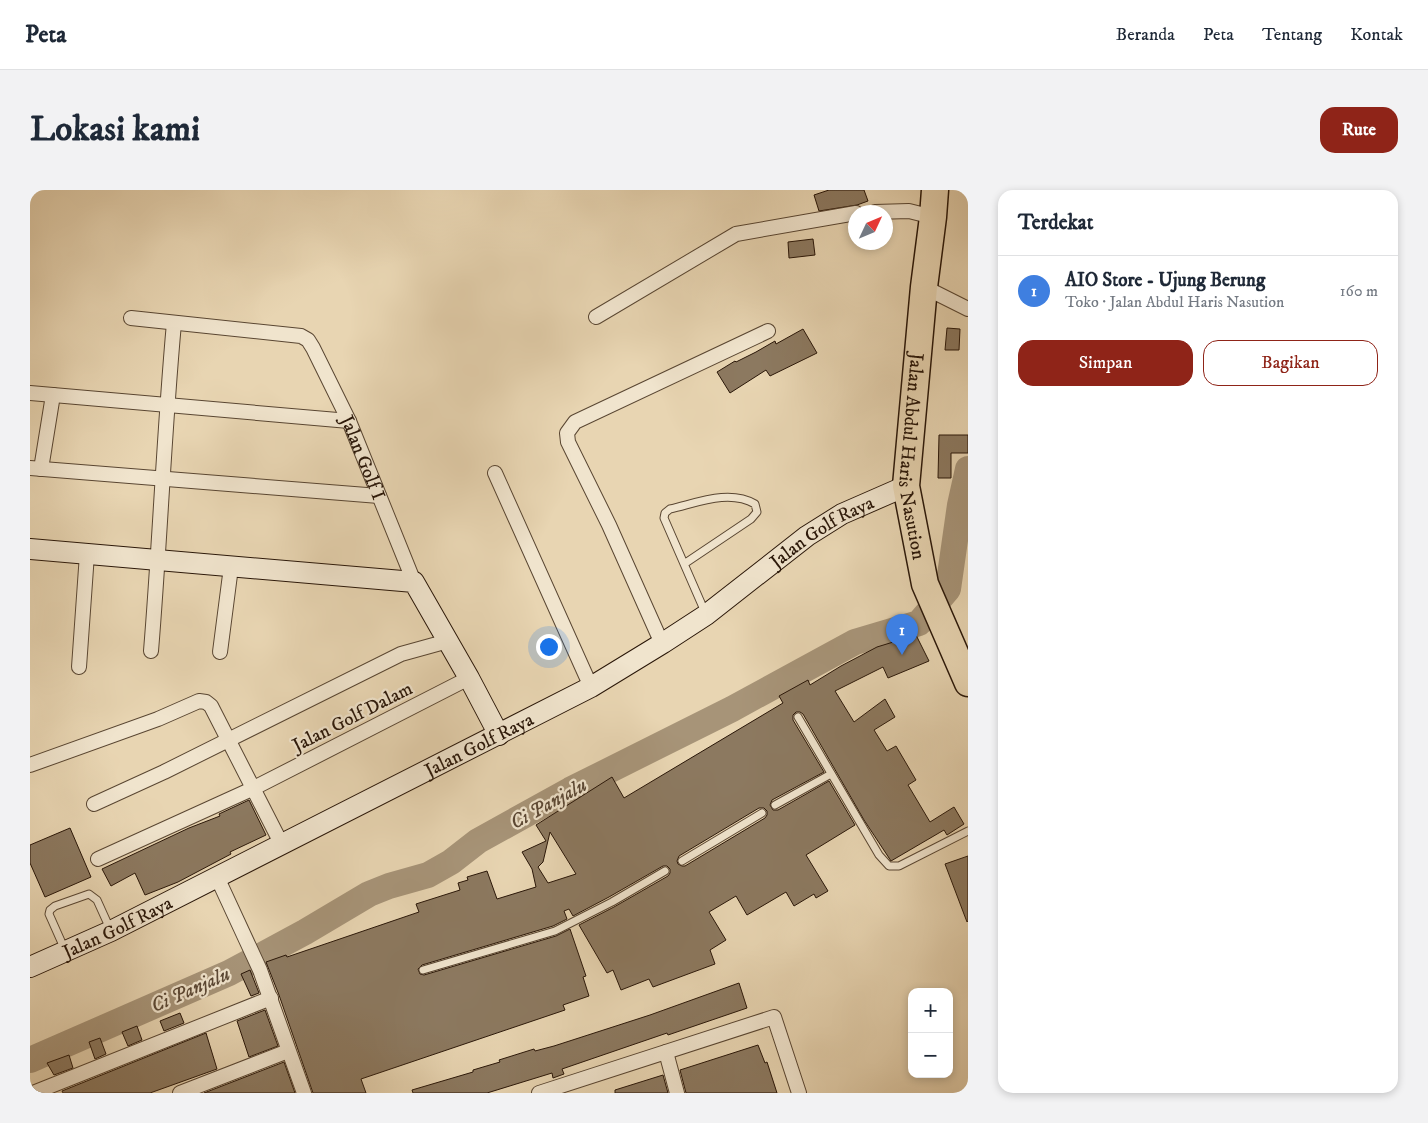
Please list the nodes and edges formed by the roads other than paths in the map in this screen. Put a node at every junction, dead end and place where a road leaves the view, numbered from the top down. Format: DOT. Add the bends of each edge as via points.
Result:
graph roads {
  1 [pos="935,190"];
  2 [pos="893,211"];
  3 [pos="848,214"];
  4 [pos="933,217"];
  5 [pos="924,286"];
  6 [pos="968,309"];
  7 [pos="596,317"];
  8 [pos="131,318"];
  9 [pos="174,323"];
  10 [pos="768,331"];
  11 [pos="30,393"];
  12 [pos="53,395"];
  13 [pos="166,404"];
  14 [pos="349,421"];
  15 [pos="36,469"];
  16 [pos="495,473"];
  17 [pos="162,478"];
  18 [pos="906,486"];
  19 [pos="379,496"];
  20 [pos="30,549"];
  21 [pos="86,554"];
  22 [pos="159,561"];
  23 [pos="684,564"];
  24 [pos="231,567"];
  25 [pos="414,582"];
  26 [pos="706,615"];
  27 [pos="448,642"];
  28 [pos="663,643"];
  29 [pos="150,651"];
  30 [pos="220,652"];
  31 [pos="80,667"];
  32 [pos="967,676"];
  33 [pos="469,678"];
  34 [pos="591,687"];
  35 [pos="798,717"];
  36 [pos="499,735"];
  37 [pos="229,739"];
  38 [pos="30,765"];
  39 [pos="831,774"];
  40 [pos="252,789"];
  41 [pos="94,804"];
  42 [pos="775,806"];
  43 [pos="762,813"];
  44 [pos="968,832"];
  45 [pos="282,845"];
  46 [pos="98,859"];
  47 [pos="682,861"];
  48 [pos="665,871"];
  49 [pos="217,877"];
  50 [pos="111,931"];
  51 [pos="66,951"];
  52 [pos="30,967"];
  53 [pos="423,970"];
  54 [pos="271,998"];
  55 [pos="288,1051"];
  56 [pos="666,1052"];
  57 [pos="574,1088"];
  58 [pos="33,1093"];
  59 [pos="180,1093"];
  60 [pos="304,1093"];
  61 [pos="538,1093"];
  62 [pos="677,1093"];
  63 [pos="799,1093"];
  1 -- 4 [label="highway, Jalan Abdul Haris Nasution"];
  2 -- 4 [label="street" via="909,211"];
  3 -- 7 [label="street" via="736,234"];
  4 -- 5 [label="highway, Jalan Abdul Haris Nasution"];
  5 -- 6 [label="street"];
  5 -- 18 [label="highway, Jalan Abdul Haris Nasution"];
  8 -- 9 [label="street, Jalan Golf I"];
  9 -- 13 [label="street"];
  9 -- 14 [label="street, Jalan Golf I" via="301,336 314,348"];
  10 -- 28 [label="street" via="575,422 567,433 568,442"];
  11 -- 12 [label="street"];
  12 -- 13 [label="street"];
  12 -- 15 [label="street"];
  13 -- 14 [label="street"];
  13 -- 17 [label="street"];
  14 -- 19 [label="street, Jalan Golf I"];
  15 -- 17 [label="street"];
  16 -- 34 [label="street"];
  17 -- 19 [label="street"];
  17 -- 22 [label="street"];
  18 -- 26 [label="street, Jalan Golf Raya" via="842,514 807,536"];
  18 -- 32 [label="highway, Jalan Abdul Haris Nasution" via="925,584"];
  19 -- 25 [label="street, Jalan Golf I"];
  20 -- 21 [label="street"];
  21 -- 22 [label="street"];
  21 -- 31 [label="street"];
  22 -- 24 [label="street"];
  22 -- 29 [label="street"];
  23 -- 23 [label="lane" via="664,518 665,513 670,509 730,496 755,504 757,512 751,519"];
  23 -- 26 [label="lane"];
  24 -- 25 [label="street"];
  24 -- 30 [label="street"];
  25 -- 27 [label="street, Jalan Golf I"];
  26 -- 28 [label="street, Jalan Golf Raya"];
  27 -- 33 [label="street, Jalan Golf I"];
  27 -- 37 [label="street" via="401,654"];
  28 -- 34 [label="street, Jalan Golf Raya"];
  33 -- 36 [label="street, Jalan Golf I"];
  33 -- 40 [label="street, Jalan Golf Dalam"];
  34 -- 36 [label="street, Jalan Golf Raya"];
  35 -- 39 [label="lane"];
  36 -- 45 [label="street, Jalan Golf Raya"];
  37 -- 38 [label="street" via="211,706 199,701"];
  37 -- 40 [label="street"];
  37 -- 41 [label="street"];
  39 -- 42 [label="lane"];
  39 -- 44 [label="lane" via="879,856 889,866 899,866"];
  40 -- 45 [label="street"];
  40 -- 46 [label="street, Jalan Golf Dalam"];
  43 -- 47 [label="lane"];
  45 -- 49 [label="street, Jalan Golf Raya"];
  48 -- 53 [label="lane" via="555,931"];
  49 -- 50 [label="street, Jalan Golf Raya"];
  49 -- 54 [label="street"];
  50 -- 51 [label="street, Jalan Golf Raya"];
  50 -- 51 [label="lane" via="97,900 89,894 55,906 50,914"];
  51 -- 52 [label="street, Jalan Golf Raya"];
  54 -- 55 [label="street"];
  54 -- 58 [label="street"];
  55 -- 59 [label="street"];
  55 -- 60 [label="street"];
  56 -- 57 [label="street"];
  56 -- 62 [label="street"];
  56 -- 63 [label="street" via="774,1017"];
  57 -- 61 [label="street"];
}
